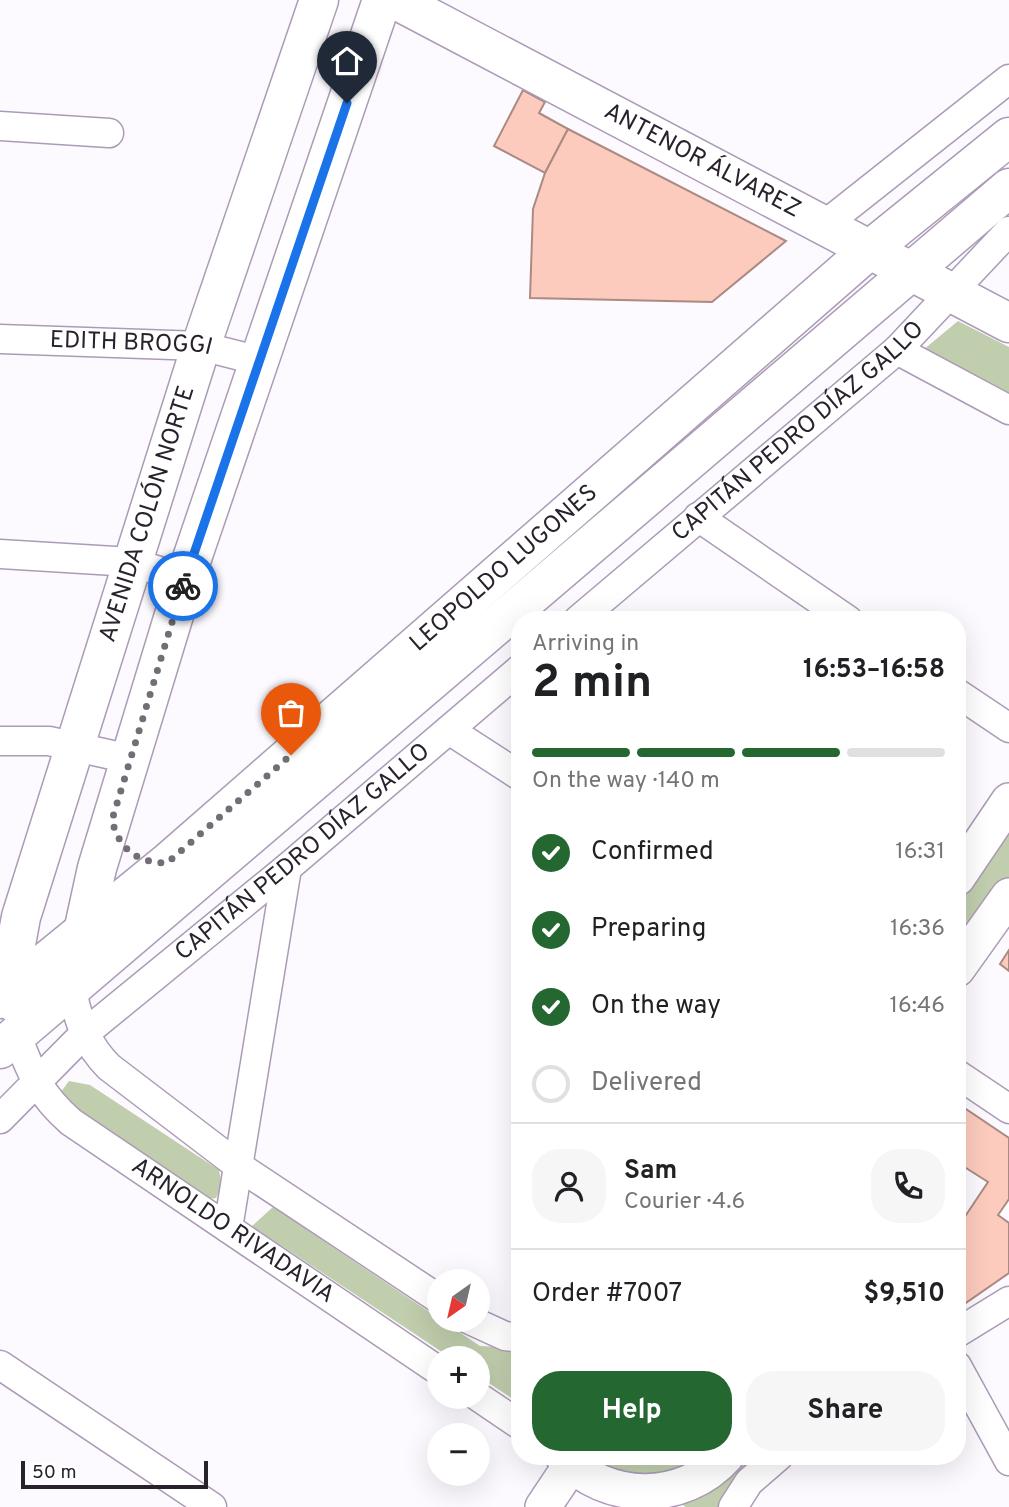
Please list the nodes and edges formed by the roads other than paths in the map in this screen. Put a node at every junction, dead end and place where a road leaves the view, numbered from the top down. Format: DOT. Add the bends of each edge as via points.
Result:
graph roads {
  1 [pos="319,0"];
  2 [pos="382,0"];
  3 [pos="396,0"];
  4 [pos="1009,79"];
  5 [pos="0,126"];
  6 [pos="109,133"];
  7 [pos="1009,137"];
  8 [pos="1009,188"];
  9 [pos="822,227"];
  10 [pos="1009,231"];
  11 [pos="868,251"];
  12 [pos="910,272"];
  13 [pos="951,293"];
  14 [pos="1009,324"];
  15 [pos="0,339"];
  16 [pos="201,346"];
  17 [pos="897,349"];
  18 [pos="260,361"];
  19 [pos="1009,410"];
  20 [pos="698,517"];
  21 [pos="0,554"];
  22 [pos="131,562"];
  23 [pos="186,579"];
  24 [pos="514,611"];
  25 [pos="588,611"];
  26 [pos="835,611"];
  27 [pos="511,614"];
  28 [pos="511,677"];
  29 [pos="966,699"];
  30 [pos="1009,729"];
  31 [pos="449,730"];
  32 [pos="0,741"];
  33 [pos="77,747"];
  34 [pos="130,759"];
  35 [pos="511,770"];
  36 [pos="1009,801"];
  37 [pos="112,820"];
  38 [pos="167,863"];
  39 [pos="966,865"];
  40 [pos="287,868"];
  41 [pos="1009,896"];
  42 [pos="83,930"];
  43 [pos="966,956"];
  44 [pos="72,990"];
  45 [pos="7,993"];
  46 [pos="84,1034"];
  47 [pos="8,1042"];
  48 [pos="966,1080"];
  49 [pos="34,1083"];
  50 [pos="1009,1109"];
  51 [pos="0,1119"];
  52 [pos="240,1167"];
  53 [pos="228,1228"];
  54 [pos="427,1291"];
  55 [pos="1009,1301"];
  56 [pos="966,1327"];
  57 [pos="490,1329"];
  58 [pos="511,1337"];
  59 [pos="427,1363"];
  60 [pos="0,1366"];
  61 [pos="966,1382"];
  62 [pos="490,1405"];
  63 [pos="511,1419"];
  64 [pos="1009,1461"];
  65 [pos="565,1465"];
  66 [pos="573,1465"];
  67 [pos="715,1465"];
  68 [pos="769,1465"];
  69 [pos="635,1499"];
  70 [pos="212,1507"];
  71 [pos="543,1507"];
  72 [pos="733,1507"];
  1 -- 16 [label="main road, AVENIDA COLÓN NORTE"];
  2 -- 18 [label="main road"];
  3 -- 9 [label="main road, ANTENOR ÁLVAREZ"];
  4 -- 9 [label="street"];
  5 -- 6 [label="street"];
  7 -- 11 [label="main road, LEOPOLDO LUGONES"];
  8 -- 12 [label="main road, LEOPOLDO LUGONES"];
  9 -- 11 [label="main road, ANTENOR ÁLVAREZ"];
  10 -- 13 [label="street, CAPITÁN PEDRO DÍAZ GALLO"];
  11 -- 12 [label="main road, ANTENOR ÁLVAREZ"];
  11 -- 38 [label="main road, LEOPOLDO LUGONES"];
  12 -- 13 [label="main road, ANTENOR ÁLVAREZ"];
  12 -- 24 [label="main road, LEOPOLDO LUGONES"];
  13 -- 14 [label="main road, ANTENOR ÁLVAREZ"];
  13 -- 17 [label="street, CAPITÁN PEDRO DÍAZ GALLO"];
  15 -- 16 [label="street, EDITH BROGGI"];
  16 -- 18 [label="street, EDITH BROGGI"];
  16 -- 22 [label="main road, AVENIDA COLÓN NORTE"];
  17 -- 19 [label="street"];
  17 -- 20 [label="street, CAPITÁN PEDRO DÍAZ GALLO"];
  18 -- 23 [label="main road"];
  20 -- 25 [label="street, CAPITÁN PEDRO DÍAZ GALLO"];
  20 -- 26 [label="street"];
  21 -- 22 [label="street"];
  22 -- 23 [label="street"];
  22 -- 33 [label="main road, AVENIDA COLÓN NORTE"];
  23 -- 34 [label="main road"];
  27 -- 44 [label="main road, LEOPOLDO LUGONES"];
  28 -- 31 [label="street, CAPITÁN PEDRO DÍAZ GALLO"];
  29 -- 30 [label="street"];
  31 -- 35 [label="street"];
  31 -- 40 [label="street, CAPITÁN PEDRO DÍAZ GALLO"];
  32 -- 33 [label="street" via="49,741"];
  33 -- 34 [label="street"];
  33 -- 45 [label="main road, AVENIDA COLÓN NORTE" via="20,917"];
  34 -- 37 [label="main road"];
  36 -- 39 [label="street"];
  37 -- 38 [label="main road" via="116,835 136,858"];
  37 -- 42 [label="main road"];
  38 -- 42 [label="main road, LEOPOLDO LUGONES"];
  40 -- 46 [label="street, CAPITÁN PEDRO DÍAZ GALLO"];
  40 -- 52 [label="street"];
  41 -- 43 [label="street"];
  42 -- 44 [label="main road"];
  42 -- 45 [label="main road, LEOPOLDO LUGONES"];
  44 -- 46 [label="street"];
  44 -- 47 [label="main road, LEOPOLDO LUGONES"];
  45 -- 47 [label="main road, AVENIDA COLÓN NORTE"];
  46 -- 49 [label="street"];
  46 -- 52 [label="street" via="109,1067"];
  47 -- 49 [label="street, ARNOLDO RIVADAVIA"];
  48 -- 50 [label="street"];
  49 -- 51 [label="street"];
  49 -- 53 [label="street, ARNOLDO RIVADAVIA" via="71,1122"];
  52 -- 53 [label="street"];
  52 -- 54 [label="street"];
  53 -- 59 [label="street, ARNOLDO RIVADAVIA"];
  55 -- 56 [label="street"];
  57 -- 58 [label="street"];
  60 -- 70 [label="street"];
  61 -- 64 [label="street"];
  62 -- 63 [label="street"];
  65 -- 71 [label="street"];
  66 -- 69 [label="street"];
  67 -- 69 [label="street" via="696,1480"];
  68 -- 72 [label="street" via="749,1482"];
}
